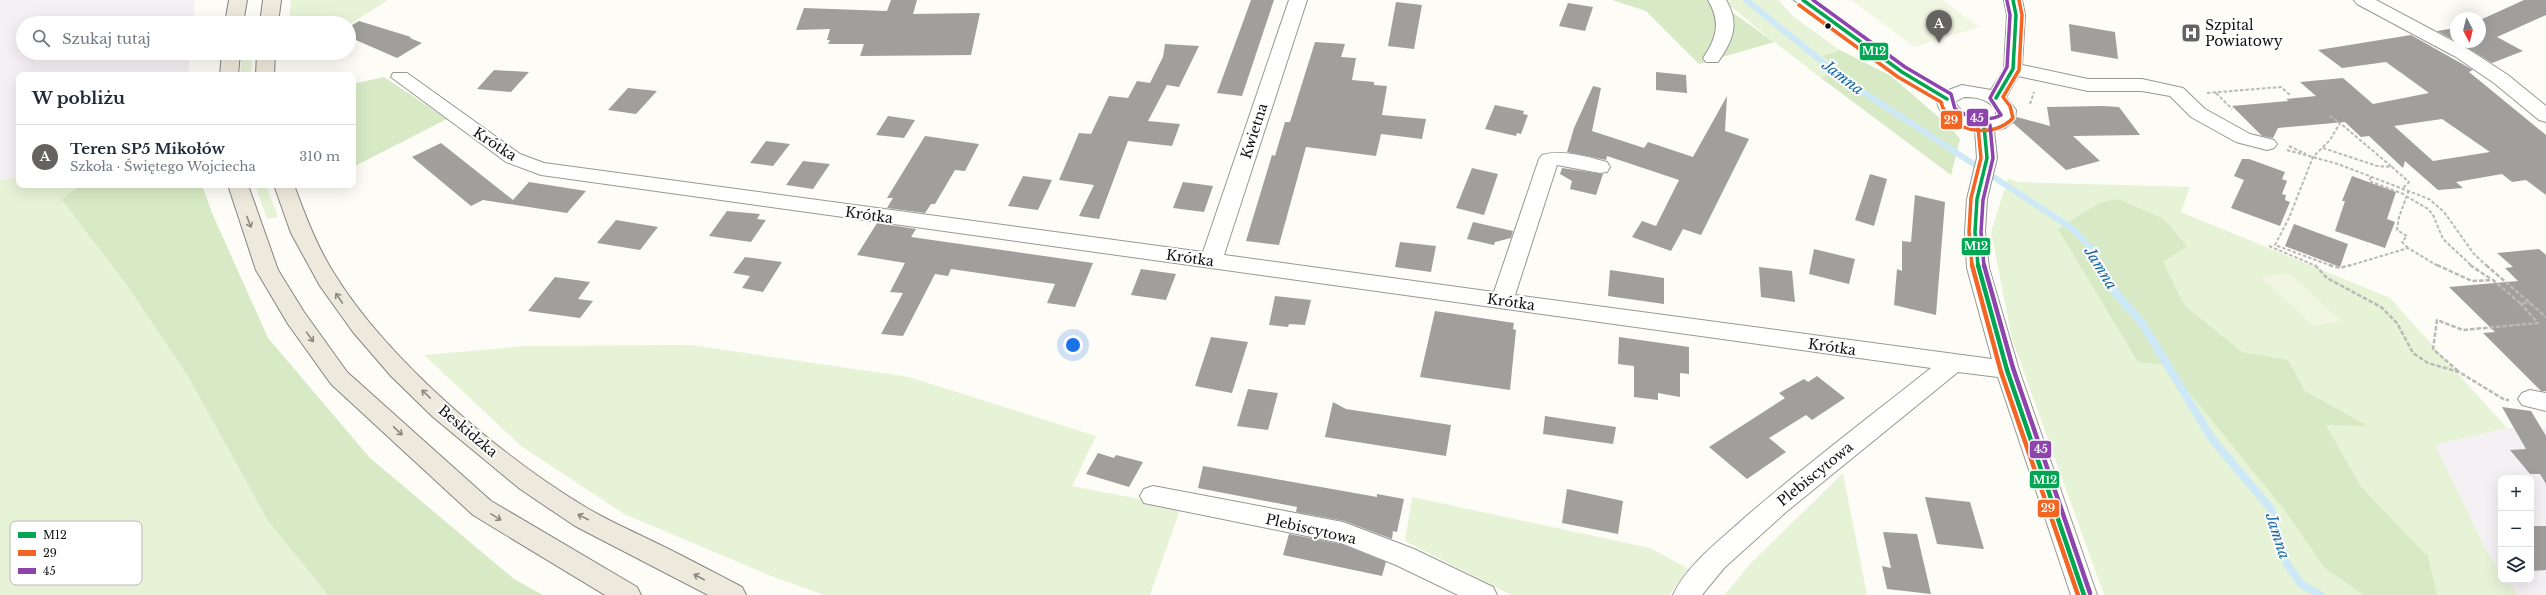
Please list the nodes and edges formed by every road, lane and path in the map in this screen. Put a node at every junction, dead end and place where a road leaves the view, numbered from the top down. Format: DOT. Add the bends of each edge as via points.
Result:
graph roads {
  1 [pos="238,0"];
  2 [pos="272,0"];
  3 [pos="1298,0"];
  4 [pos="1717,0"];
  5 [pos="1803,0"];
  6 [pos="2013,0"];
  7 [pos="2363,0"];
  8 [pos="235,16"];
  9 [pos="270,16"];
  10 [pos="1712,58"];
  11 [pos="230,60"];
  12 [pos="265,60"];
  13 [pos="2014,70"];
  14 [pos="229,72"];
  15 [pos="264,72"];
  16 [pos="400,77"];
  17 [pos="2206,94"];
  18 [pos="2291,96"];
  19 [pos="1996,98"];
  20 [pos="1947,99"];
  21 [pos="2330,116"];
  22 [pos="2546,116"];
  23 [pos="2340,122"];
  24 [pos="1984,126"];
  25 [pos="2267,144"];
  26 [pos="2322,148"];
  27 [pos="2313,157"];
  28 [pos="1600,167"];
  29 [pos="2392,167"];
  30 [pos="2371,177"];
  31 [pos="239,188"];
  32 [pos="285,188"];
  33 [pos="2403,188"];
  34 [pos="2409,190"];
  35 [pos="2406,195"];
  36 [pos="2269,246"];
  37 [pos="2408,248"];
  38 [pos="1211,261"];
  39 [pos="2310,261"];
  40 [pos="2491,280"];
  41 [pos="1502,301"];
  42 [pos="2530,303"];
  43 [pos="2520,304"];
  44 [pos="2546,317"];
  45 [pos="1953,363"];
  46 [pos="2007,370"];
  47 [pos="2459,372"];
  48 [pos="2497,396"];
  49 [pos="1153,496"];
  50 [pos="628,595"];
  51 [pos="733,595"];
  52 [pos="1484,595"];
  53 [pos="1686,595"];
  54 [pos="2084,595"];
  1 -- 8 [label="main road"];
  2 -- 9 [label="main road"];
  3 -- 38 [label="street, Kwietna"];
  4 -- 10 [label="street" via="1725,11 1724,42"];
  5 -- 20 [label="street" via="1902,72"];
  6 -- 13 [label="street" via="2016,15"];
  7 -- 22 [label="street" via="2462,53 2501,79"];
  11 -- 14 [label="main road"];
  12 -- 15 [label="main road"];
  13 -- 19 [label="street"];
  13 -- 25 [label="street" via="2088,85 2142,85 2176,92 2198,113 2243,138"];
  16 -- 38 [label="street, Krótka" via="513,158 541,169"];
  17 -- 18 [label="path" via="2281,87"];
  19 -- 20 [label="street" via="1962,91"];
  19 -- 24 [label="street" via="2005,108 2007,117 2002,123"];
  20 -- 24 [label="street" via="1948,108 1956,116"];
  21 -- 23 [label="path"];
  23 -- 26 [label="path" via="2330,140"];
  23 -- 29 [label="path"];
  24 -- 46 [label="street" via="1987,158 1977,199 1975,232 1978,268"];
  25 -- 27 [label="path"];
  26 -- 27 [label="path"];
  26 -- 29 [label="path" via="2377,166"];
  27 -- 30 [label="path"];
  27 -- 39 [label="path" via="2289,218 2275,245"];
  28 -- 41 [label="street" via="1564,159 1549,159"];
  29 -- 33 [label="path" via="2409,182"];
  30 -- 33 [label="path"];
  30 -- 35 [label="path" via="2369,181"];
  31 -- 50 [label="main road, one-way" via="267,270 296,318 339,378 482,508"];
  51 -- 32 [label="main road, Beskidzka, one-way" via="572,512 469,435 380,350 346,309 313,260"];
  33 -- 34 [label="path"];
  34 -- 35 [label="path"];
  34 -- 42 [label="path" via="2429,199 2444,212 2474,254"];
  35 -- 37 [label="path" via="2397,230 2407,236 2402,242"];
  35 -- 40 [label="path" via="2423,204 2433,215 2443,239 2468,263"];
  36 -- 39 [label="path"];
  37 -- 39 [label="path" via="2348,267"];
  37 -- 40 [label="path" via="2444,269 2472,281"];
  38 -- 41 [label="street, Krótka"];
  39 -- 47 [label="path" via="2327,278 2381,307 2397,323 2413,353 2428,363"];
  40 -- 43 [label="path"];
  41 -- 45 [label="street, Krótka"];
  42 -- 43 [label="path"];
  42 -- 44 [label="path"];
  43 -- 47 [label="path" via="2538,323 2463,330 2437,320 2433,349"];
  45 -- 46 [label="street, Krótka"];
  45 -- 53 [label="street, Plebiscytowa" via="1777,505 1714,560"];
  46 -- 54 [label="street"];
  47 -- 48 [label="path"];
  49 -- 52 [label="street, Plebiscytowa" via="1343,533 1404,556"];
}
